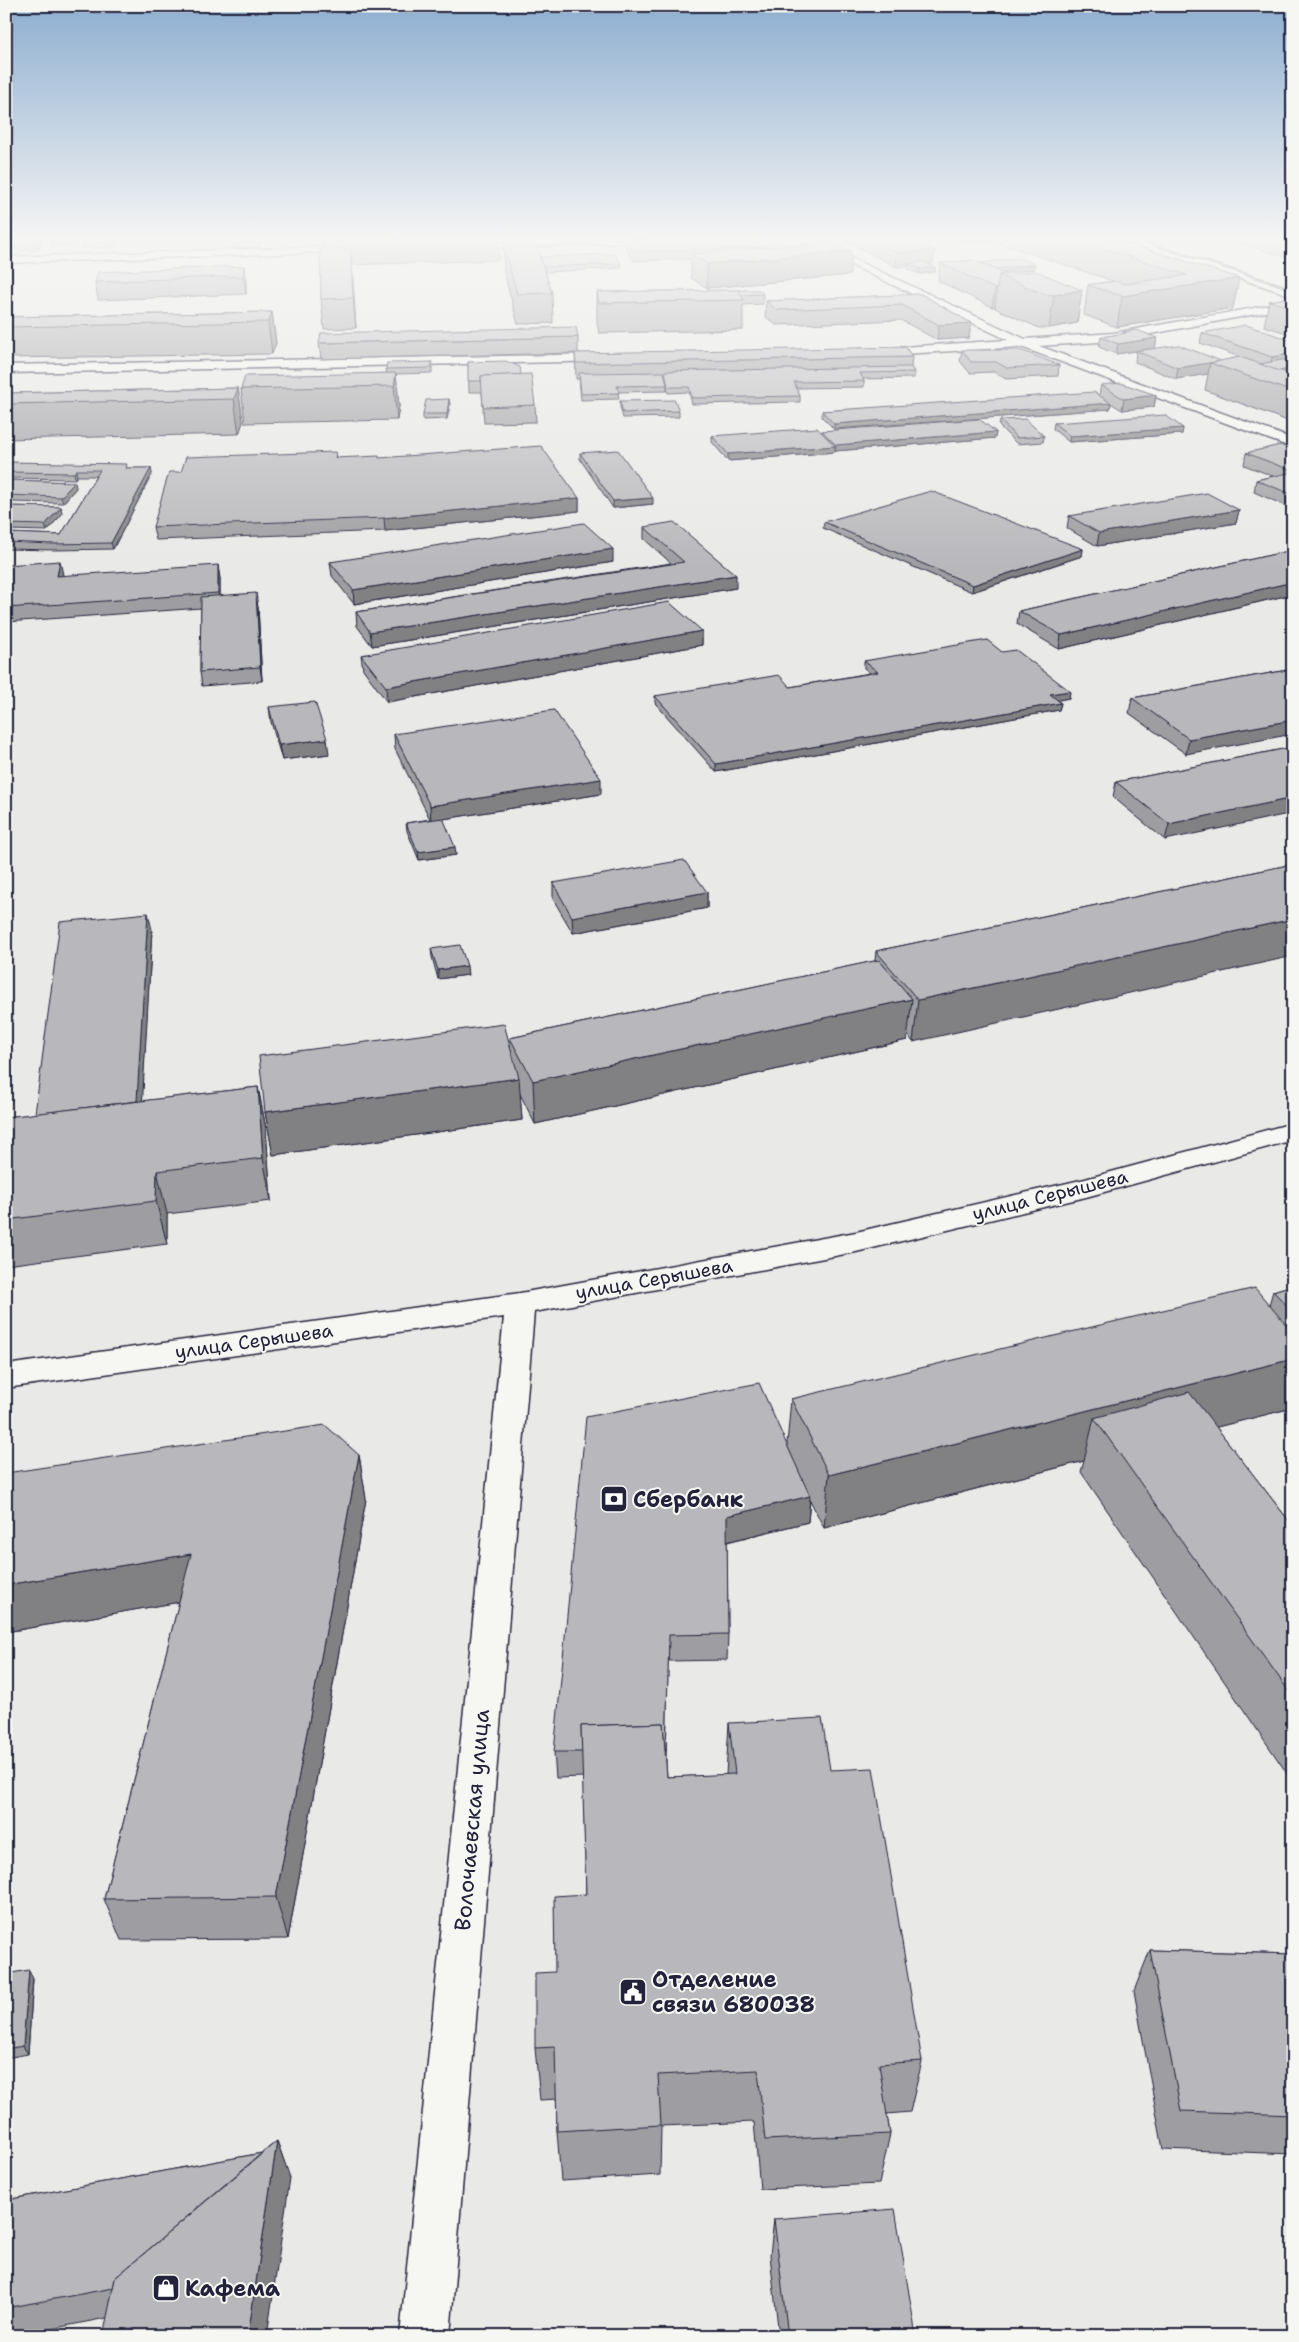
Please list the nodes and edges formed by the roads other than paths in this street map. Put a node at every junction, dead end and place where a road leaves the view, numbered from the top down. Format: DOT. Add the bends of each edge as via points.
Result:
graph roads {
  1 [pos="967,348"];
  2 [pos="1036,348"];
  3 [pos="863,354"];
  4 [pos="629,358"];
  5 [pos="6,369"];
  6 [pos="1293,444"];
  7 [pos="1293,1131"];
  8 [pos="520,1304"];
  9 [pos="6,1376"];
  10 [pos="424,2336"];
  1 -- 3 [label="street"];
  2 -- 6 [label="street"];
  4 -- 5 [label="street"];
  7 -- 8 [label="street, улица Серышева" via="1086,1188 856,1242"];
  8 -- 9 [label="street, улица Серышева"];
  8 -- 10 [label="street, Волочаевская улица"];
}
